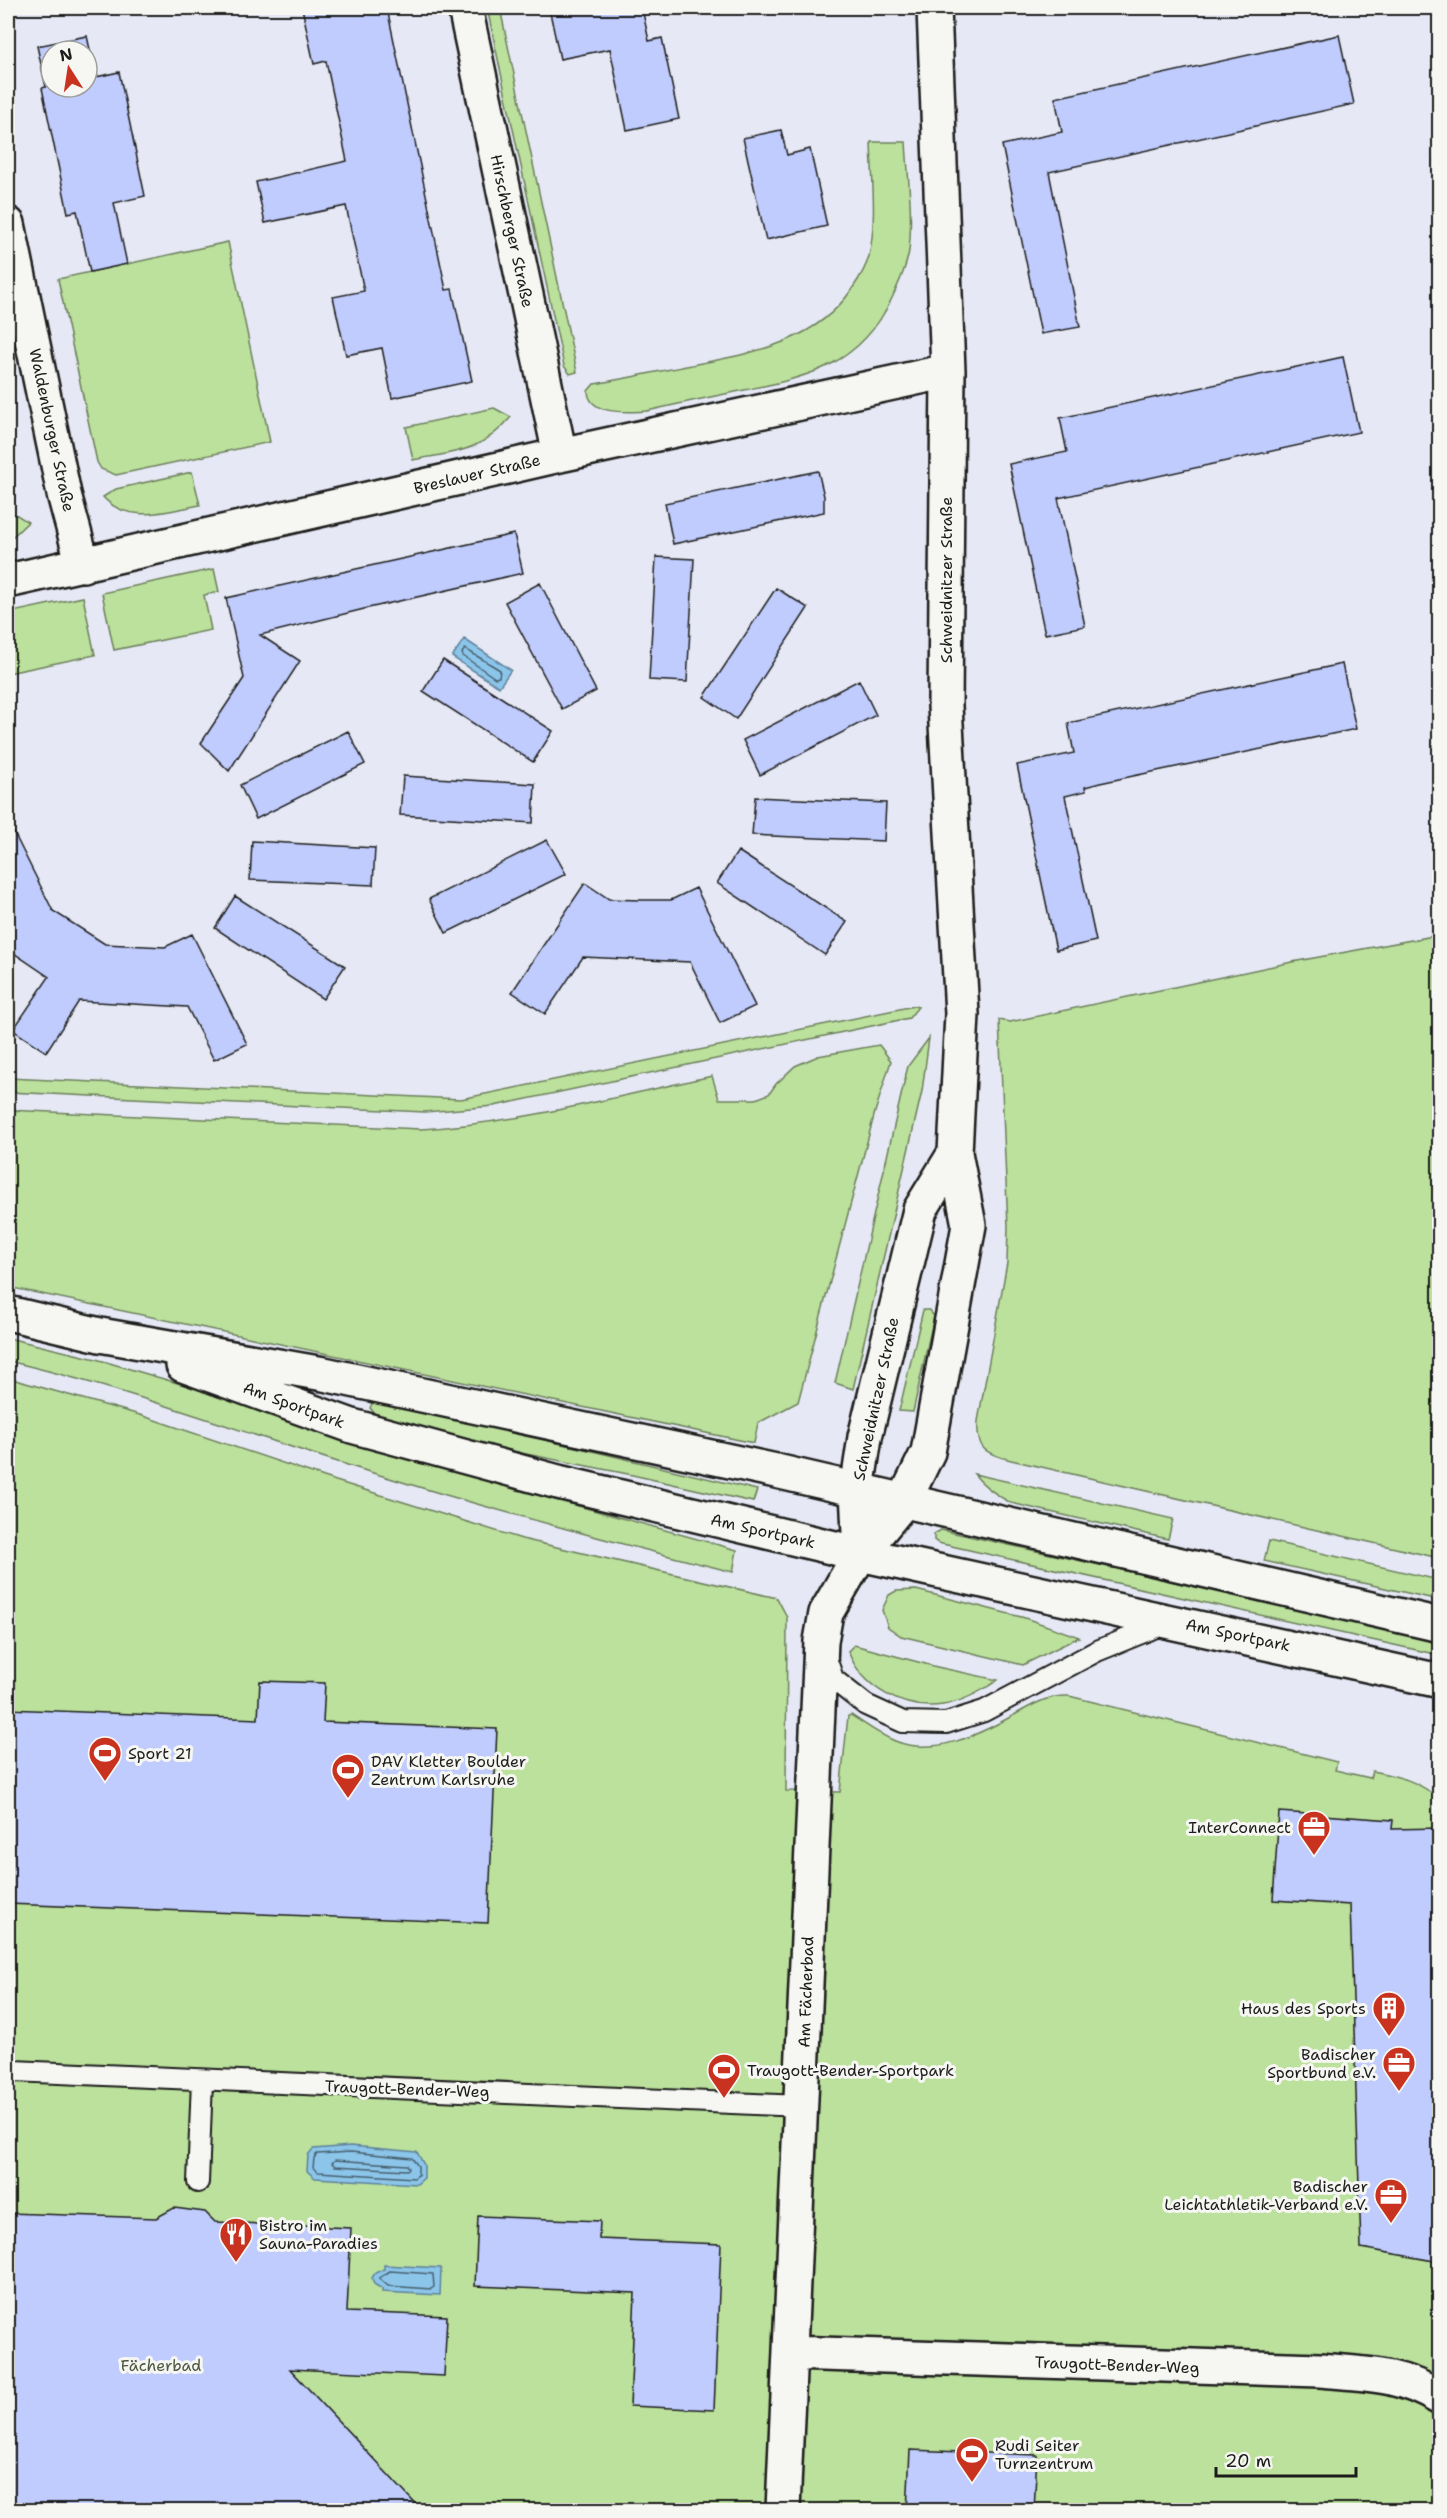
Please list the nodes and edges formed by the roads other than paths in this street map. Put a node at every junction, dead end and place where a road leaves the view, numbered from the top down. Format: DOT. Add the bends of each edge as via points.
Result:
graph roads {
  1 [pos="465,8"];
  2 [pos="934,8"];
  3 [pos="8,224"];
  4 [pos="948,371"];
  5 [pos="560,455"];
  6 [pos="83,566"];
  7 [pos="8,581"];
  8 [pos="955,1153"];
  9 [pos="8,1313"];
  10 [pos="100,1335"];
  11 [pos="856,1490"];
  12 [pos="904,1501"];
  13 [pos="860,1554"];
  14 [pos="1171,1621"];
  15 [pos="1440,1624"];
  16 [pos="821,1641"];
  17 [pos="1440,1681"];
  18 [pos="9,2068"];
  19 [pos="202,2080"];
  20 [pos="801,2106"];
  21 [pos="198,2182"];
  22 [pos="790,2353"];
  23 [pos="1440,2398"];
  24 [pos="783,2511"];
  1 -- 5 [label="street, Hirschberger Straße"];
  2 -- 4 [label="street, Schweidnitzer Straße"];
  3 -- 6 [label="street, Waldenburger Straße" via="64,494"];
  4 -- 5 [label="street, Breslauer Straße"];
  4 -- 8 [label="street, Schweidnitzer Straße" via="945,706 962,1014"];
  5 -- 6 [label="street, Breslauer Straße"];
  6 -- 7 [label="street, Breslauer Straße"];
  8 -- 11 [label="street, Schweidnitzer Straße" via="920,1210 865,1437"];
  8 -- 12 [label="street, Schweidnitzer Straße" via="969,1225 928,1452"];
  9 -- 10 [label="street, Am Sportpark"];
  10 -- 11 [label="street, Am Sportpark" via="335,1376"];
  10 -- 13 [label="street, Am Sportpark" via="352,1426 558,1482"];
  11 -- 12 [label="street, Am Sportpark"];
  11 -- 13 [label="street, Schweidnitzer Straße"];
  12 -- 13 [label="street, Schweidnitzer Straße"];
  12 -- 15 [label="street, Am Sportpark"];
  13 -- 14 [label="street, Am Sportpark"];
  13 -- 16 [label="street, Am Fächerbad" via="826,1613"];
  14 -- 16 [label="lane" via="1097,1651 984,1711 946,1723 903,1722 866,1706 833,1679"];
  14 -- 17 [label="street, Am Sportpark"];
  16 -- 20 [label="street, Am Fächerbad"];
  18 -- 19 [label="lane, Traugott-Bender-Weg"];
  19 -- 20 [label="lane, Traugott-Bender-Weg"];
  19 -- 21 [label="lane"];
  20 -- 22 [label="street, Am Fächerbad"];
  22 -- 23 [label="street, Traugott-Bender-Weg" via="1320,2370 1385,2376 1419,2385"];
  22 -- 24 [label="street, Am Fächerbad"];
}
